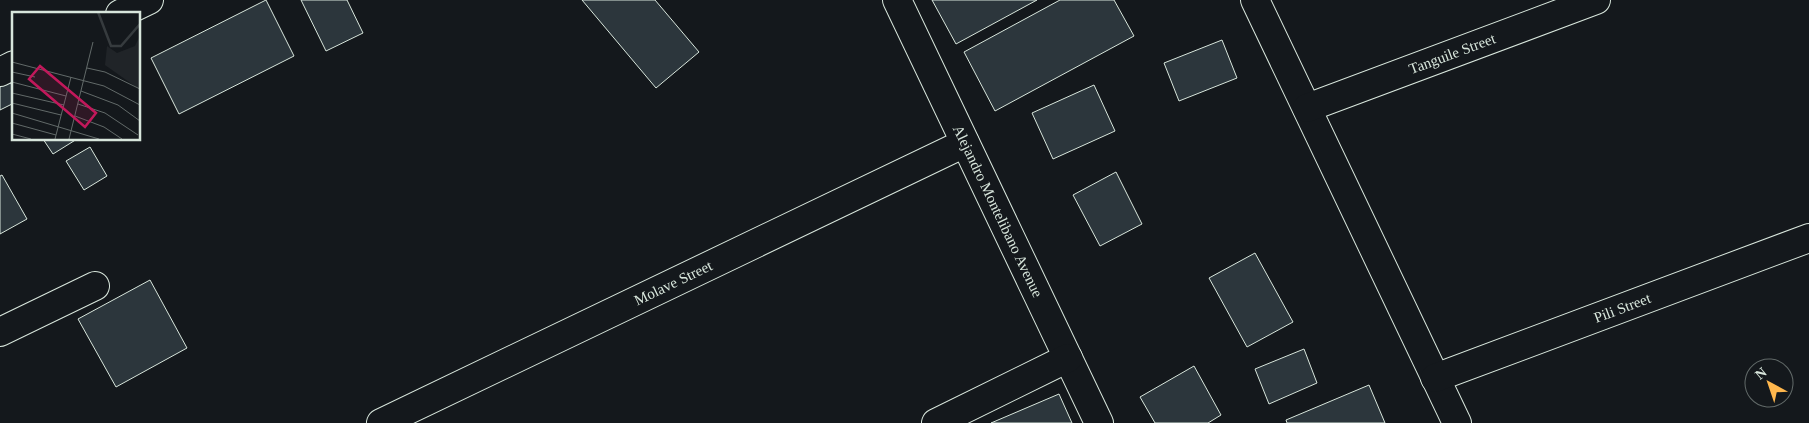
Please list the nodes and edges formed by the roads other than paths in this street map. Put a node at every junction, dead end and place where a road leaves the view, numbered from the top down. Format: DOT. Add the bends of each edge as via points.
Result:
graph roads {
  1 [pos="148,0"];
  2 [pos="897,0"];
  3 [pos="1255,0"];
  4 [pos="1596,0"];
  5 [pos="124,12"];
  6 [pos="12,66"];
  7 [pos="0,72"];
  8 [pos="1308,108"];
  9 [pos="964,143"];
  10 [pos="1809,238"];
  11 [pos="95,286"];
  12 [pos="0,332"];
  13 [pos="1068,358"];
  14 [pos="1436,378"];
  15 [pos="381,423"];
  16 [pos="936,423"];
  17 [pos="1098,423"];
  18 [pos="1457,423"];
  1 -- 5 [label="street"];
  2 -- 9 [label="street, Alejandro Montelibano Avenue"];
  3 -- 8 [label="street"];
  4 -- 8 [label="street, Tanguile Street"];
  6 -- 7 [label="street"];
  8 -- 14 [label="street"];
  9 -- 13 [label="street, Alejandro Montelibano Avenue"];
  9 -- 15 [label="street, Molave Street"];
  10 -- 14 [label="street, Pili Street"];
  11 -- 12 [label="street"];
  13 -- 16 [label="street"];
  13 -- 17 [label="street, Alejandro Montelibano Avenue"];
  14 -- 18 [label="street"];
}
